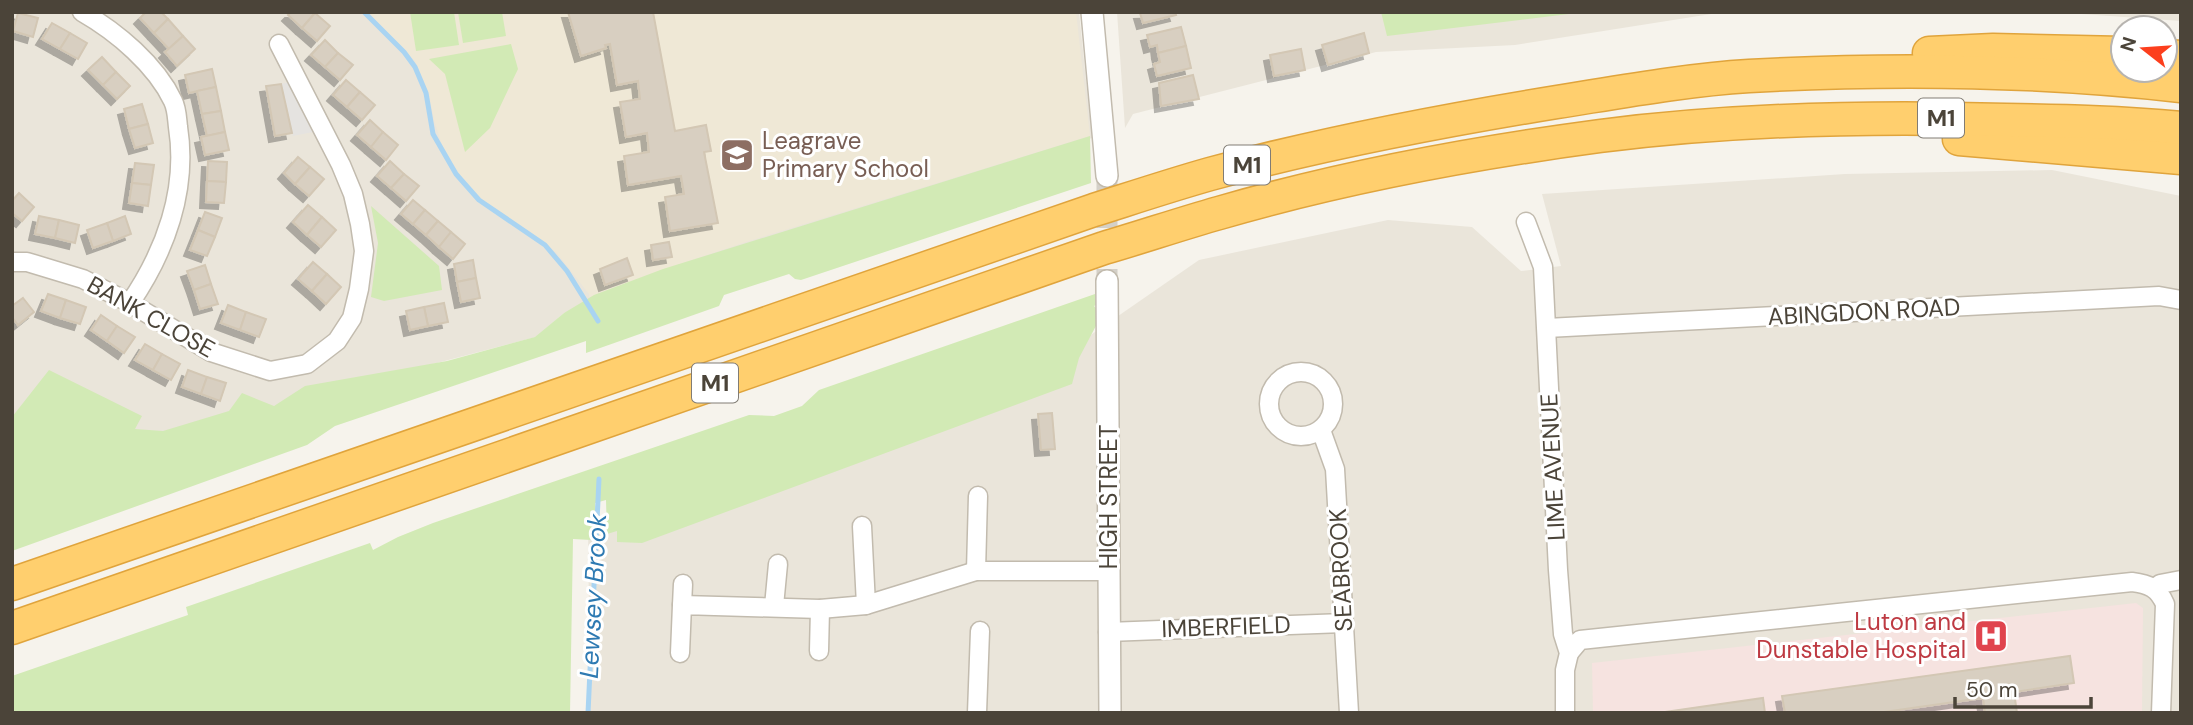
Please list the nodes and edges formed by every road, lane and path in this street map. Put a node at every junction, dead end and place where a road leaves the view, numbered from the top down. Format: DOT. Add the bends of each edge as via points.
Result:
graph roads {
  1 [pos="82,12"];
  2 [pos="1092,12"];
  3 [pos="279,44"];
  4 [pos="2109,53"];
  5 [pos="1748,76"];
  6 [pos="2181,86"];
  7 [pos="1701,127"];
  8 [pos="2181,128"];
  9 [pos="2181,158"];
  10 [pos="1107,176"];
  11 [pos="1526,222"];
  12 [pos="12,261"];
  13 [pos="1107,281"];
  14 [pos="2181,300"];
  15 [pos="130,303"];
  16 [pos="1547,328"];
  17 [pos="1321,430"];
  18 [pos="978,496"];
  19 [pos="862,526"];
  20 [pos="778,564"];
  21 [pos="976,571"];
  22 [pos="1109,571"];
  23 [pos="2181,580"];
  24 [pos="12,584"];
  25 [pos="683,584"];
  26 [pos="2155,589"];
  27 [pos="682,605"];
  28 [pos="866,605"];
  29 [pos="774,607"];
  30 [pos="820,609"];
  31 [pos="1344,623"];
  32 [pos="12,628"];
  33 [pos="980,631"];
  34 [pos="1108,632"];
  35 [pos="819,651"];
  36 [pos="680,653"];
  37 [pos="1569,653"];
  38 [pos="977,713"];
  39 [pos="1110,713"];
  40 [pos="1349,713"];
  41 [pos="1565,713"];
  42 [pos="2161,713"];
  1 -- 15 [label="street" via="132,49 158,77 174,103 182,151 176,201 162,245"];
  2 -- 10 [label="street"];
  3 -- 15 [label="street, BANK CLOSE" via="353,194 364,251 352,318 337,341 307,364 270,371 211,352"];
  4 -- 5 [label="highway" via="1993,50 1873,55"];
  5 -- 6 [label="highway, M1" via="1930,71"];
  5 -- 24 [label="highway, M1" via="1473,116 1209,174"];
  7 -- 8 [label="highway, M1" via="1931,117"];
  7 -- 9 [label="highway" via="1974,139"];
  7 -- 32 [label="highway, M1" via="1601,136 1473,156 1220,213 999,284"];
  11 -- 16 [label="street, LIME AVENUE" via="1543,267"];
  12 -- 15 [label="street, BANK CLOSE" via="83,279"];
  13 -- 22 [label="street, HIGH STREET"];
  14 -- 16 [label="street, ABINGDON ROAD" via="2159,296"];
  16 -- 37 [label="street, LIME AVENUE" via="1559,583"];
  17 -- 31 [label="street, SEABROOK" via="1335,469"];
  18 -- 21 [label="street"];
  19 -- 28 [label="street"];
  20 -- 29 [label="street"];
  21 -- 22 [label="street"];
  21 -- 28 [label="street"];
  22 -- 34 [label="street, HIGH STREET"];
  23 -- 26 [label="street"];
  25 -- 27 [label="street"];
  26 -- 37 [label="street" via="2133,582 1580,640"];
  26 -- 42 [label="street" via="2165,604"];
  27 -- 29 [label="street"];
  27 -- 36 [label="street"];
  28 -- 30 [label="street"];
  29 -- 30 [label="street"];
  30 -- 35 [label="street"];
  31 -- 34 [label="street, IMBERFIELD"];
  31 -- 40 [label="street, SEABROOK"];
  33 -- 38 [label="street"];
  34 -- 39 [label="street, HIGH STREET"];
  37 -- 41 [label="street, LIME AVENUE"];
}
